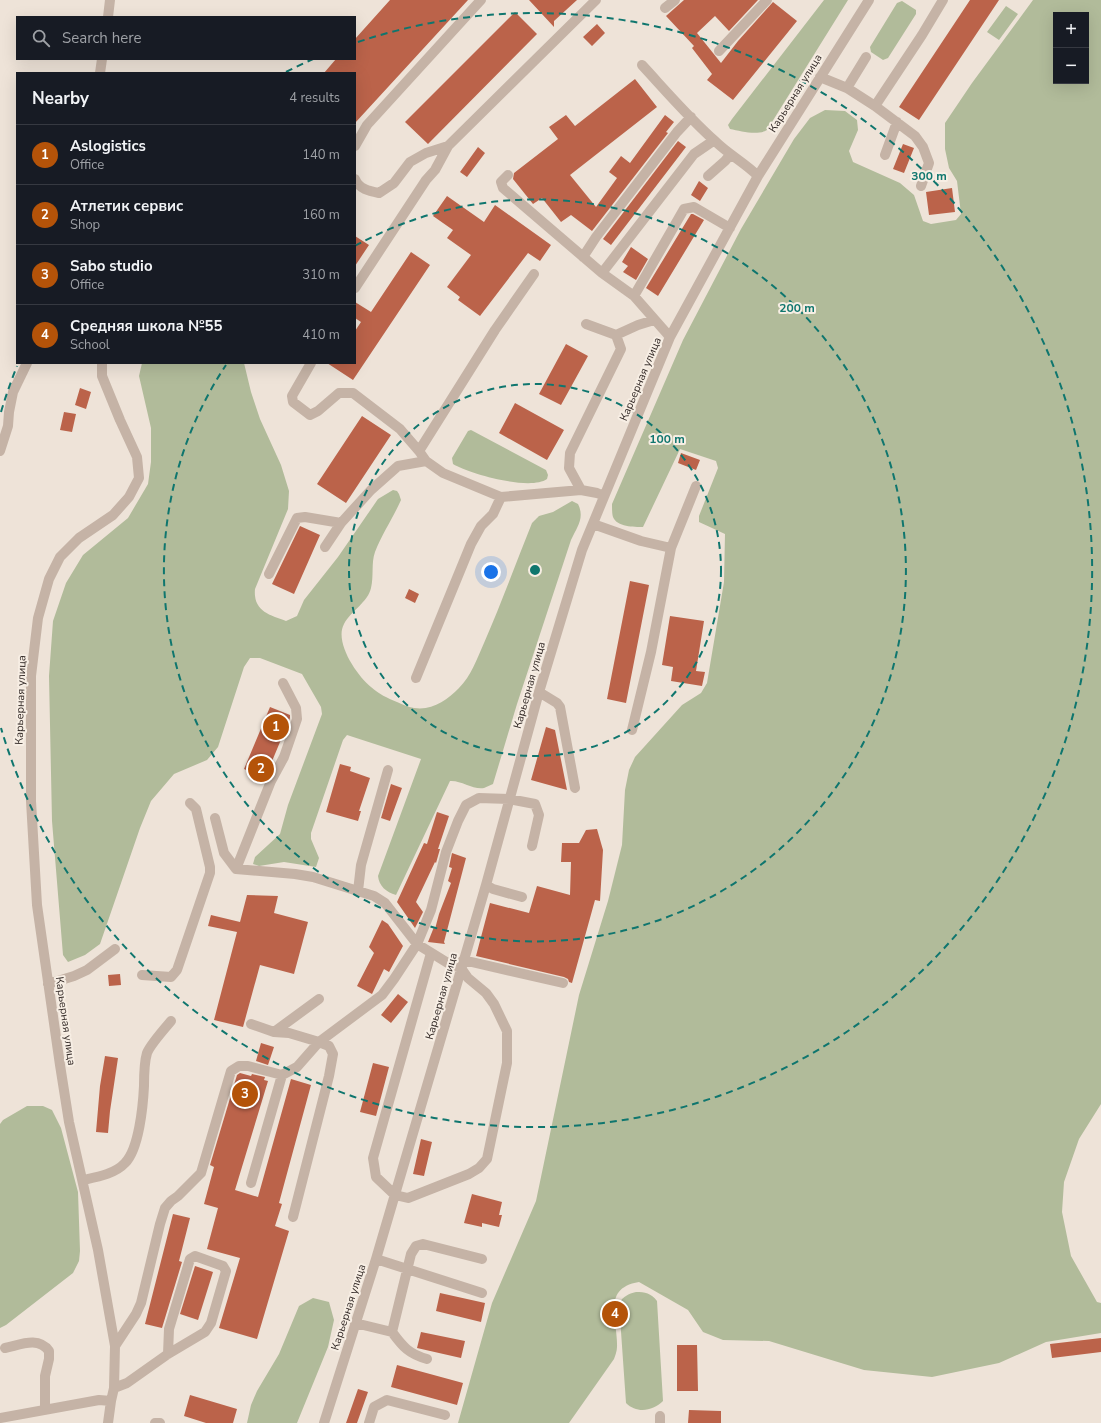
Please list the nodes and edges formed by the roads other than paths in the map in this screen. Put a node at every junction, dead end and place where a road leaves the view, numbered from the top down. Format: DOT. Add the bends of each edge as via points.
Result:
graph roads {
  1 [pos="110,0"];
  2 [pos="481,0"];
  3 [pos="596,0"];
  4 [pos="675,0"];
  5 [pos="767,0"];
  6 [pos="869,0"];
  7 [pos="943,0"];
  8 [pos="666,8"];
  9 [pos="108,16"];
  10 [pos="719,51"];
  11 [pos="866,57"];
  12 [pos="102,60"];
  13 [pos="642,65"];
  14 [pos="100,72"];
  15 [pos="820,77"];
  16 [pos="846,88"];
  17 [pos="875,106"];
  18 [pos="690,117"];
  19 [pos="897,122"];
  20 [pos="714,141"];
  21 [pos="356,144"];
  22 [pos="448,146"];
  23 [pos="730,154"];
  24 [pos="885,155"];
  25 [pos="508,175"];
  26 [pos="708,176"];
  27 [pos="758,176"];
  28 [pos="356,182"];
  29 [pos="921,186"];
  30 [pos="730,228"];
  31 [pos="583,257"];
  32 [pos="602,273"];
  33 [pos="534,274"];
  34 [pos="356,286"];
  35 [pos="634,296"];
  36 [pos="654,320"];
  37 [pos="586,324"];
  38 [pos="616,335"];
  39 [pos="670,337"];
  40 [pos="27,364"];
  41 [pos="102,364"];
  42 [pos="310,364"];
  43 [pos="0,450"];
  44 [pos="419,451"];
  45 [pos="426,461"];
  46 [pos="696,486"];
  47 [pos="581,490"];
  48 [pos="604,496"];
  49 [pos="501,497"];
  50 [pos="341,523"];
  51 [pos="592,524"];
  52 [pos="325,547"];
  53 [pos="672,548"];
  54 [pos="270,574"];
  55 [pos="416,678"];
  56 [pos="283,682"];
  57 [pos="539,692"];
  58 [pos="632,730"];
  59 [pos="388,770"];
  60 [pos="575,788"];
  61 [pos="509,799"];
  62 [pos="190,803"];
  63 [pos="215,818"];
  64 [pos="221,841"];
  65 [pos="532,846"];
  66 [pos="206,851"];
  67 [pos="236,869"];
  68 [pos="486,885"];
  69 [pos="358,891"];
  70 [pos="522,897"];
  71 [pos="417,944"];
  72 [pos="115,949"];
  73 [pos="431,953"];
  74 [pos="462,964"];
  75 [pos="142,975"];
  76 [pos="563,983"];
  77 [pos="48,984"];
  78 [pos="319,999"];
  79 [pos="171,1021"];
  80 [pos="251,1024"];
  81 [pos="274,1032"];
  82 [pos="320,1042"];
  83 [pos="282,1075"];
  84 [pos="83,1180"];
  85 [pos="251,1183"];
  86 [pos="395,1196"];
  87 [pos="293,1217"];
  88 [pos="376,1259"];
  89 [pos="482,1259"];
  90 [pos="408,1269"];
  91 [pos="482,1293"];
  92 [pos="355,1323"];
  93 [pos="392,1332"];
  94 [pos="115,1346"];
  95 [pos="5,1348"];
  96 [pos="168,1354"];
  97 [pos="427,1359"];
  98 [pos="114,1388"];
  99 [pos="111,1401"];
  100 [pos="45,1410"];
  101 [pos="445,1415"];
  102 [pos="0,1418"];
  103 [pos="108,1423"];
  104 [pos="155,1423"];
  105 [pos="160,1423"];
  106 [pos="324,1423"];
  107 [pos="369,1423"];
  1 -- 9 [label="street"];
  2 -- 21 [label="street" via="367,125"];
  3 -- 22 [label="street"];
  4 -- 8 [label="street"];
  5 -- 10 [label="street"];
  6 -- 15 [label="street, Карьерная улица"];
  7 -- 17 [label="street"];
  11 -- 16 [label="street"];
  12 -- 14 [label="street"];
  13 -- 18 [label="street"];
  15 -- 16 [label="street"];
  15 -- 27 [label="street, Карьерная улица"];
  16 -- 17 [label="street"];
  17 -- 19 [label="street"];
  18 -- 20 [label="street"];
  18 -- 31 [label="street"];
  19 -- 24 [label="street"];
  19 -- 29 [label="street" via="915,136 923,147 929,163"];
  20 -- 23 [label="street"];
  20 -- 32 [label="street" via="694,154"];
  22 -- 28 [label="street" via="426,153 410,162 394,183 379,193 366,191"];
  22 -- 34 [label="street" via="435,170"];
  23 -- 26 [label="street"];
  23 -- 27 [label="street"];
  25 -- 31 [label="street" via="501,182 503,188"];
  27 -- 30 [label="street, Карьерная улица"];
  30 -- 35 [label="street" via="694,207 684,209"];
  30 -- 39 [label="street, Карьерная улица"];
  31 -- 32 [label="street"];
  32 -- 35 [label="street"];
  33 -- 44 [label="street" via="495,330"];
  35 -- 36 [label="street"];
  36 -- 38 [label="street"];
  36 -- 39 [label="street"];
  37 -- 38 [label="street"];
  38 -- 47 [label="street" via="621,349 570,453 569,468"];
  39 -- 48 [label="street, Карьерная улица"];
  40 -- 43 [label="street" via="13,392 8,426"];
  41 -- 77 [label="street, Карьерная улица" via="102,376 137,457 139,478 129,497 113,515 80,538 60,557 49,579 38,618 30,676 31,800 37,904"];
  42 -- 44 [label="street" via="292,396 293,402 310,415 339,392 353,393 400,429"];
  44 -- 45 [label="street"];
  45 -- 49 [label="street" via="443,473"];
  45 -- 50 [label="street" via="398,466 371,490"];
  46 -- 53 [label="street"];
  47 -- 48 [label="street"];
  47 -- 49 [label="street"];
  48 -- 51 [label="street, Карьерная улица"];
  49 -- 55 [label="street" via="493,514 481,526 471,544"];
  50 -- 52 [label="street"];
  50 -- 54 [label="street" via="297,518"];
  51 -- 53 [label="street" via="641,541"];
  51 -- 57 [label="street, Карьерная улица"];
  53 -- 58 [label="street"];
  56 -- 67 [label="street" via="296,708 298,719"];
  57 -- 60 [label="street" via="560,707"];
  57 -- 61 [label="street, Карьерная улица"];
  59 -- 69 [label="street" via="361,865"];
  61 -- 65 [label="street" via="535,804 539,815"];
  61 -- 68 [label="street, Карьерная улица"];
  61 -- 71 [label="street" via="479,798 466,805 446,852 431,910"];
  62 -- 66 [label="street" via="196,809"];
  63 -- 64 [label="street"];
  64 -- 66 [label="street"];
  64 -- 67 [label="street" via="224,853"];
  66 -- 75 [label="street" via="210,873 177,970 171,977"];
  67 -- 69 [label="street" via="313,877"];
  68 -- 70 [label="street"];
  68 -- 74 [label="street, Карьерная улица"];
  69 -- 71 [label="street" via="385,903"];
  71 -- 73 [label="street"];
  71 -- 82 [label="street" via="382,995"];
  72 -- 77 [label="street" via="87,970"];
  73 -- 74 [label="street" via="451,965"];
  73 -- 86 [label="street" via="373,1158 376,1177"];
  74 -- 76 [label="street"];
  74 -- 86 [label="street, Карьерная улица"];
  74 -- 86 [label="street" via="468,978 486,993 494,1004 507,1031 507,1063 487,1159 469,1174 408,1198"];
  77 -- 84 [label="street, Карьерная улица" via="67,1108"];
  78 -- 81 [label="street"];
  79 -- 84 [label="street" via="147,1051 142,1114 126,1163 116,1171"];
  80 -- 81 [label="street"];
  81 -- 82 [label="street" via="289,1033"];
  82 -- 83 [label="street" via="298,1066"];
  82 -- 87 [label="street" via="329,1046 333,1054"];
  83 -- 85 [label="street"];
  83 -- 94 [label="street" via="248,1066 239,1066 231,1071 201,1173 165,1208 141,1303"];
  84 -- 94 [label="street, Карьерная улица"];
  86 -- 88 [label="street, Карьерная улица"];
  88 -- 90 [label="street"];
  88 -- 92 [label="street, Карьерная улица"];
  89 -- 90 [label="street" via="424,1244 416,1246"];
  90 -- 91 [label="street"];
  90 -- 93 [label="street"];
  92 -- 93 [label="street"];
  92 -- 106 [label="street, Карьерная улица"];
  93 -- 97 [label="street" via="404,1348 416,1356"];
  94 -- 98 [label="street, Карьерная улица"];
  95 -- 100 [label="street" via="35,1342 42,1344 49,1351 45,1376"];
  96 -- 96 [label="street" via="205,1332 211,1323 226,1271 223,1266 195,1256 190,1258 169,1329"];
  96 -- 98 [label="street" via="127,1383"];
  98 -- 99 [label="street, Карьерная улица"];
  99 -- 100 [label="street" via="99,1400"];
  99 -- 103 [label="street, Карьерная улица"];
  100 -- 102 [label="street"];
  101 -- 107 [label="street" via="387,1400 374,1407"];
  104 -- 105 [label="street"];
}
